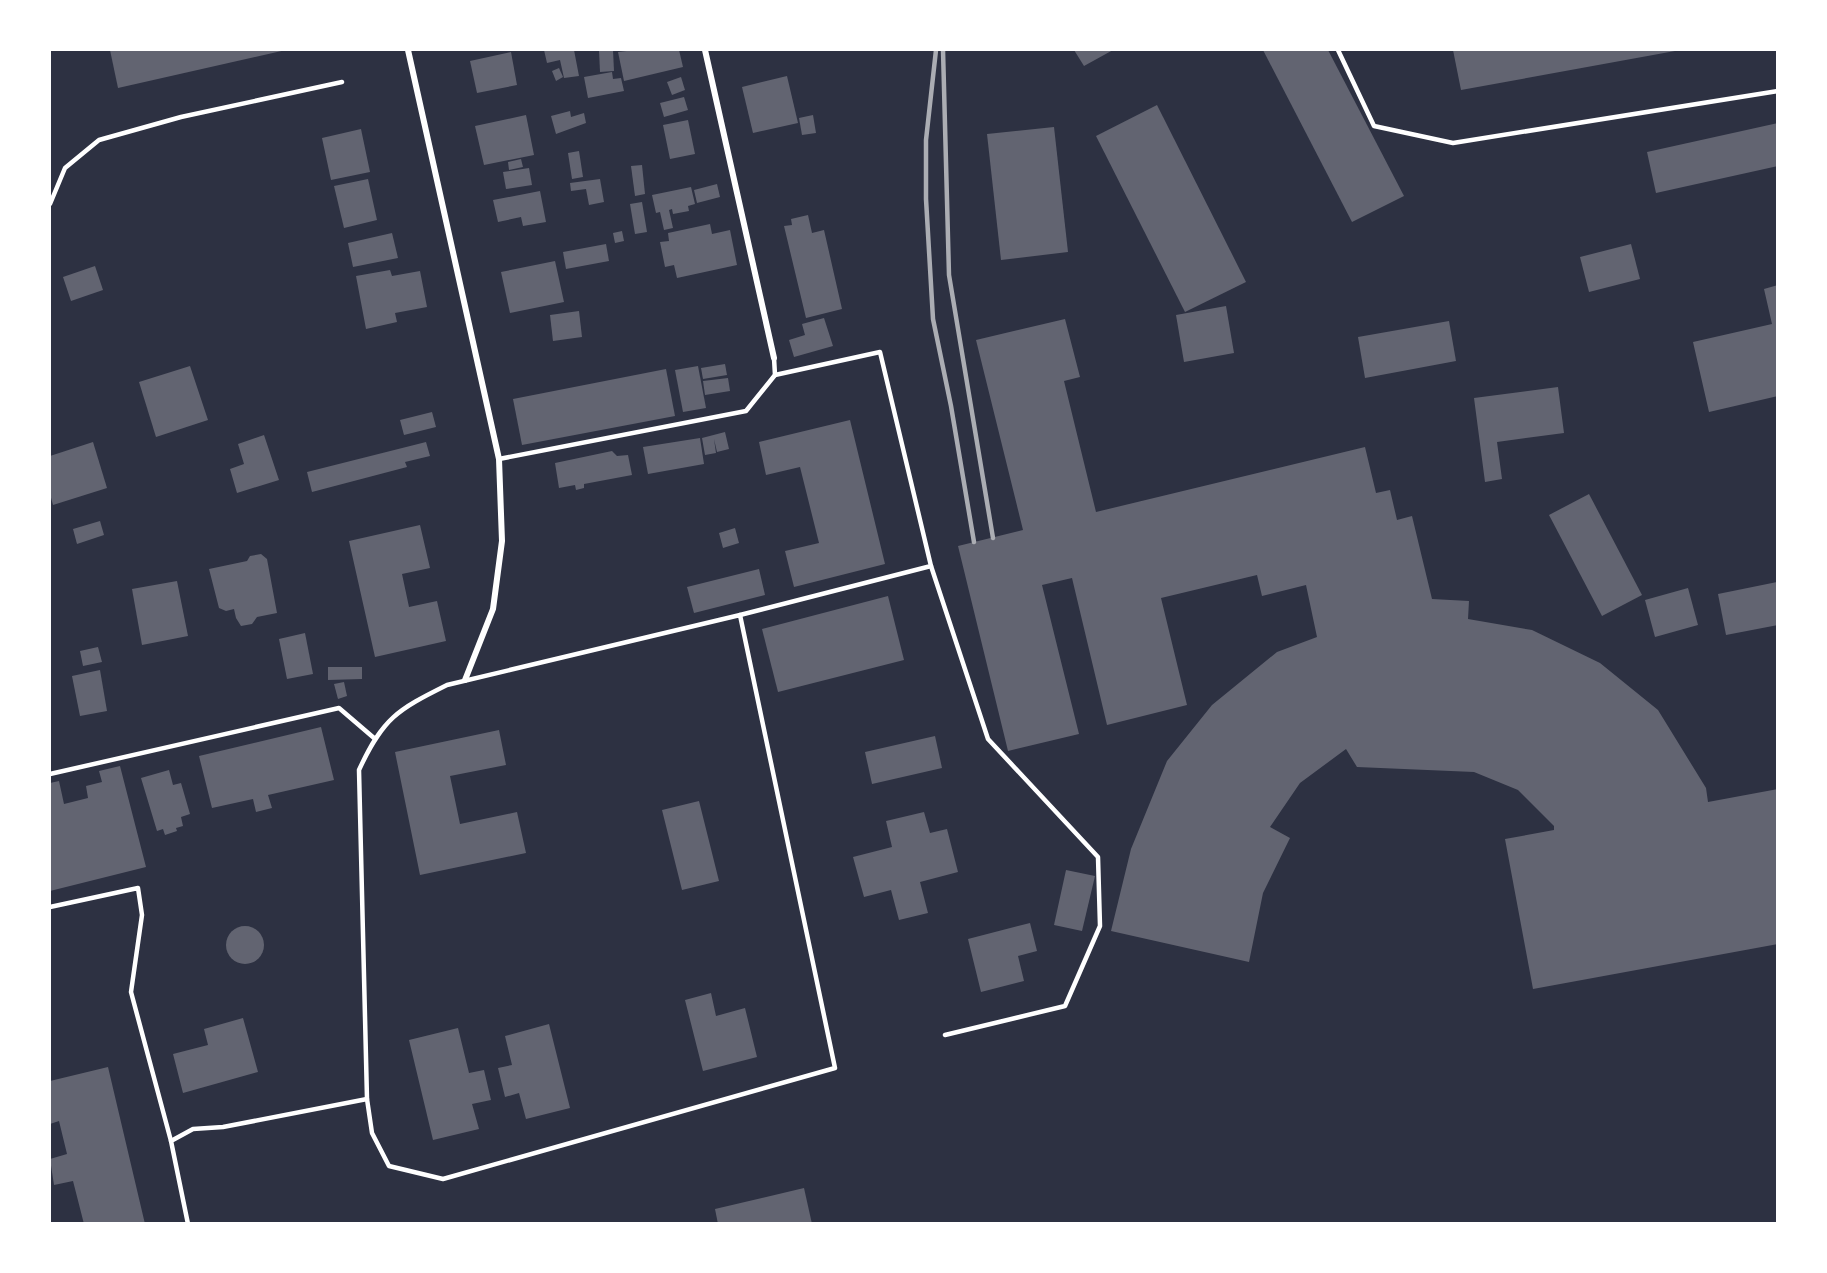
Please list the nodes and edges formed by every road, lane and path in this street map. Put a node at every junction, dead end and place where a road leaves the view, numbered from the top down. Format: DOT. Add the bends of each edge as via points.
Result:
graph roads {
  1 [pos="408,50"];
  2 [pos="705,50"];
  3 [pos="1338,50"];
  4 [pos="342,82"];
  5 [pos="1778,92"];
  6 [pos="50,204"];
  7 [pos="774,358"];
  8 [pos="776,375"];
  9 [pos="499,459"];
  10 [pos="931,566"];
  11 [pos="740,615"];
  12 [pos="465,680"];
  13 [pos="374,738"];
  14 [pos="50,774"];
  15 [pos="50,907"];
  16 [pos="945,1035"];
  17 [pos="367,1099"];
  18 [pos="171,1141"];
  19 [pos="188,1224"];
  1 -- 9 [label="street"];
  2 -- 7 [label="street"];
  3 -- 5 [label="lane" via="1374,126 1453,142"];
  4 -- 6 [label="lane" via="182,117 99,140 65,168"];
  7 -- 8 [label="lane"];
  8 -- 9 [label="lane" via="746,411"];
  8 -- 10 [label="lane" via="880,352"];
  9 -- 12 [label="street" via="502,541 493,609"];
  10 -- 11 [label="lane"];
  10 -- 16 [label="lane" via="988,739 1098,857 1100,926 1065,1006"];
  11 -- 12 [label="lane"];
  11 -- 17 [label="lane" via="835,1068 443,1179 389,1166 372,1134"];
  12 -- 13 [label="lane" via="402,707"];
  13 -- 14 [label="lane" via="339,708"];
  13 -- 17 [label="lane" via="359,770"];
  15 -- 18 [label="lane" via="138,888 142,915 131,992"];
  17 -- 18 [label="lane" via="223,1127 193,1129"];
  18 -- 19 [label="lane"];
}
